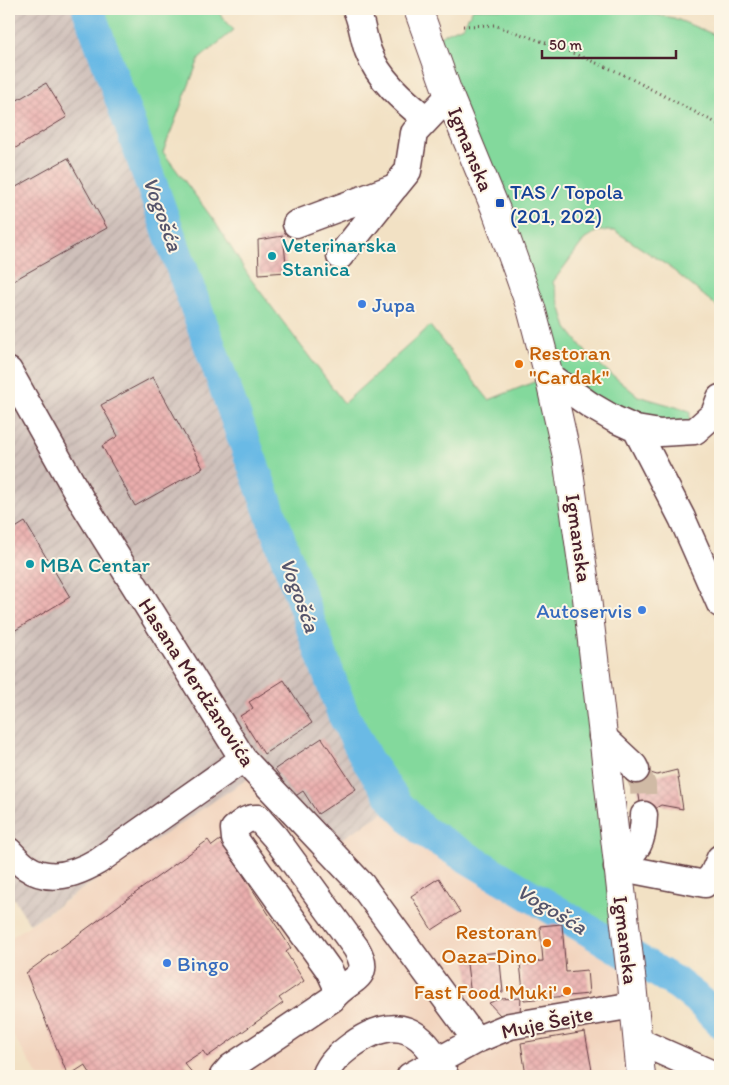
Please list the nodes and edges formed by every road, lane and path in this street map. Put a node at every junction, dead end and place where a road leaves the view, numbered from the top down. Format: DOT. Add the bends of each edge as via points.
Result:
graph roads {
  1 [pos="356,9"];
  2 [pos="421,13"];
  3 [pos="462,26"];
  4 [pos="449,96"];
  5 [pos="426,120"];
  6 [pos="720,125"];
  7 [pos="395,187"];
  8 [pos="296,224"];
  9 [pos="340,256"];
  10 [pos="9,371"];
  11 [pos="549,376"];
  12 [pos="720,398"];
  13 [pos="636,429"];
  14 [pos="708,429"];
  15 [pos="720,604"];
  16 [pos="602,736"];
  17 [pos="243,759"];
  18 [pos="636,770"];
  19 [pos="644,815"];
  20 [pos="9,851"];
  21 [pos="720,858"];
  22 [pos="617,867"];
  23 [pos="336,993"];
  24 [pos="634,1005"];
  25 [pos="476,1040"];
  26 [pos="638,1041"];
  27 [pos="676,1067"];
  28 [pos="442,1068"];
  29 [pos="223,1076"];
  30 [pos="325,1076"];
  31 [pos="410,1076"];
  32 [pos="641,1076"];
  33 [pos="652,1076"];
  34 [pos="716,1076"];
  1 -- 5 [label="street" via="368,51 378,69 403,100"];
  2 -- 4 [label="main road, Igmanska"];
  3 -- 6 [label="path" via="494,25 558,47 618,72"];
  4 -- 5 [label="street"];
  4 -- 11 [label="main road, Igmanska" via="506,236 531,308"];
  5 -- 7 [label="street" via="414,133 408,171"];
  7 -- 8 [label="street"];
  7 -- 9 [label="street"];
  10 -- 17 [label="street, Hasana Merdžanovića" via="82,501"];
  11 -- 13 [label="street" via="590,405"];
  11 -- 16 [label="main road, Igmanska" via="567,457"];
  12 -- 14 [label="street"];
  13 -- 14 [label="street" via="660,433"];
  13 -- 15 [label="street" via="682,518"];
  16 -- 18 [label="street"];
  16 -- 22 [label="main road, Igmanska"];
  17 -- 20 [label="street" via="81,871 62,876 44,875 27,868"];
  17 -- 25 [label="street, Hasana Merdžanovića" via="362,885"];
  19 -- 22 [label="street" via="636,851"];
  21 -- 22 [label="street" via="705,884"];
  22 -- 24 [label="main road, Igmanska"];
  23 -- 23 [label="street" via="336,985 328,970 235,839 234,829 241,822 258,818 356,948 363,968"];
  23 -- 29 [label="street" via="332,999 231,1067"];
  24 -- 25 [label="street, Muje Šejte" via="510,1026"];
  24 -- 26 [label="main road, Igmanska"];
  25 -- 28 [label="street, Muje Šejte"];
  26 -- 27 [label="street"];
  26 -- 32 [label="main road, Igmanska"];
  26 -- 33 [label="street"];
  27 -- 34 [label="street"];
  28 -- 30 [label="street" via="418,1036 403,1030 383,1029 337,1056"];
  28 -- 31 [label="street, Muje Šejte"];
}
